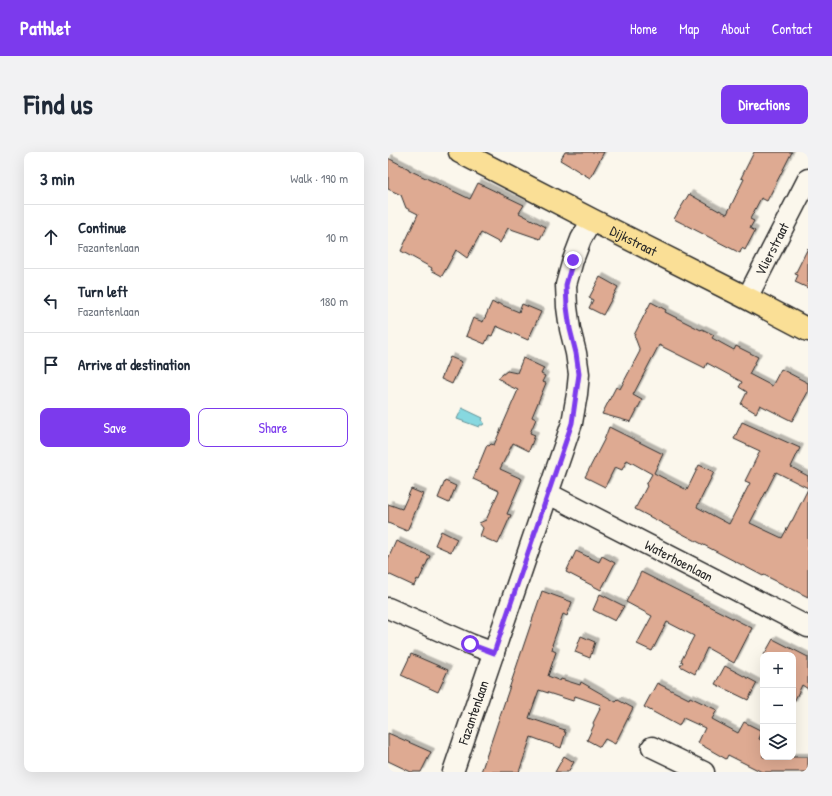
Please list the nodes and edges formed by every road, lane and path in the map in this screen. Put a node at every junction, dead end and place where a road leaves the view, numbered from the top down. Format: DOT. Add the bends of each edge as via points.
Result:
graph roads {
  1 [pos="460,152"];
  2 [pos="808,179"];
  3 [pos="592,220"];
  4 [pos="747,298"];
  5 [pos="808,330"];
  6 [pos="549,494"];
  7 [pos="388,608"];
  8 [pos="808,627"];
  9 [pos="494,653"];
  10 [pos="652,747"];
  11 [pos="453,772"];
  12 [pos="704,772"];
  1 -- 3 [label="main road, Dijkstraat"];
  2 -- 4 [label="street, Vlierstraat"];
  3 -- 4 [label="main road, Dijkstraat"];
  3 -- 6 [label="street, Fazantenlaan" via="581,240 566,285 570,329 579,374 572,423"];
  4 -- 5 [label="main road, Dijkstraat"];
  6 -- 8 [label="street, Waterhoenlaan"];
  6 -- 9 [label="street, Fazantenlaan"];
  7 -- 9 [label="street"];
  9 -- 11 [label="street, Fazantenlaan"];
  10 -- 12 [label="street"];
}
